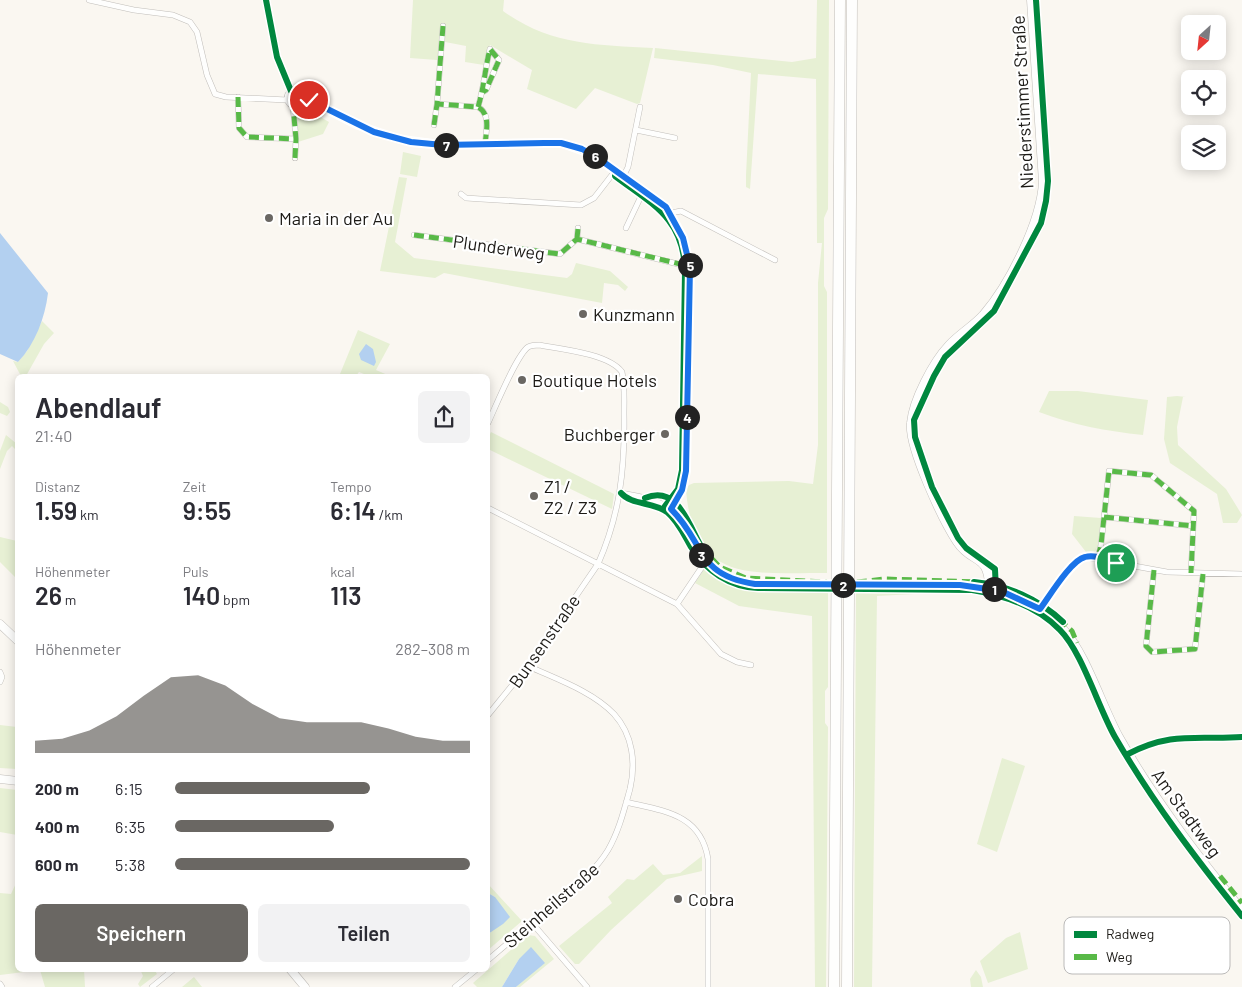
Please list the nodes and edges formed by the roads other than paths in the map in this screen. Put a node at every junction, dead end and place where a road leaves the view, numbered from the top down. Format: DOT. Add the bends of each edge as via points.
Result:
graph roads {
  1 [pos="89,0"];
  2 [pos="266,0"];
  3 [pos="840,0"];
  4 [pos="852,0"];
  5 [pos="1031,0"];
  6 [pos="443,26"];
  7 [pos="291,91"];
  8 [pos="483,92"];
  9 [pos="238,97"];
  10 [pos="304,98"];
  11 [pos="287,100"];
  12 [pos="437,104"];
  13 [pos="293,106"];
  14 [pos="478,107"];
  15 [pos="640,107"];
  16 [pos="434,125"];
  17 [pos="636,130"];
  18 [pos="675,138"];
  19 [pos="296,139"];
  20 [pos="485,144"];
  21 [pos="295,158"];
  22 [pos="615,171"];
  23 [pos="623,177"];
  24 [pos="643,192"];
  25 [pos="461,194"];
  26 [pos="670,213"];
  27 [pos="578,228"];
  28 [pos="626,228"];
  29 [pos="414,235"];
  30 [pos="577,239"];
  31 [pos="775,260"];
  32 [pos="690,267"];
  33 [pos="490,419"];
  34 [pos="621,493"];
  35 [pos="490,509"];
  36 [pos="671,509"];
  37 [pos="1104,517"];
  38 [pos="1193,526"];
  39 [pos="1098,558"];
  40 [pos="706,562"];
  41 [pos="598,564"];
  42 [pos="1154,570"];
  43 [pos="1191,573"];
  44 [pos="1203,574"];
  45 [pos="1242,574"];
  46 [pos="1242,580"];
  47 [pos="989,588"];
  48 [pos="677,604"];
  49 [pos="1040,609"];
  50 [pos="0,624"];
  51 [pos="15,638"];
  52 [pos="751,665"];
  53 [pos="528,666"];
  54 [pos="0,672"];
  55 [pos="0,682"];
  56 [pos="490,713"];
  57 [pos="1242,737"];
  58 [pos="1128,754"];
  59 [pos="0,779"];
  60 [pos="15,781"];
  61 [pos="626,802"];
  62 [pos="1242,910"];
  63 [pos="532,923"];
  64 [pos="490,958"];
  65 [pos="170,972"];
  66 [pos="292,972"];
  67 [pos="473,972"];
  68 [pos="152,987"];
  69 [pos="305,987"];
  70 [pos="455,987"];
  71 [pos="587,987"];
  72 [pos="708,987"];
  73 [pos="834,987"];
  74 [pos="847,987"];
  1 -- 9 [label="street" via="184,18 197,32 212,90 220,96"];
  2 -- 7 [label="street" via="277,57"];
  3 -- 73 [label="highway"];
  4 -- 74 [label="highway"];
  5 -- 47 [label="street, Niederstimmer Straße" via="1043,182 1037,217 990,306 937,361 910,424 912,439 936,502 958,544 986,566"];
  6 -- 12 [label="street"];
  7 -- 10 [label="street" via="299,91"];
  7 -- 11 [label="street"];
  8 -- 8 [label="street" via="483,79 490,49 499,60"];
  8 -- 14 [label="street"];
  9 -- 11 [label="street"];
  9 -- 19 [label="street" via="243,135"];
  10 -- 13 [label="street" via="299,105"];
  10 -- 20 [label="street" via="357,125 390,137 428,145"];
  11 -- 13 [label="street"];
  12 -- 14 [label="street"];
  12 -- 16 [label="street"];
  13 -- 19 [label="street"];
  14 -- 20 [label="street" via="486,114"];
  15 -- 17 [label="street"];
  17 -- 18 [label="street"];
  17 -- 23 [label="street"];
  19 -- 21 [label="street"];
  20 -- 22 [label="street" via="561,143 591,154"];
  22 -- 23 [label="street"];
  22 -- 25 [label="street" via="594,198 581,205 466,198"];
  23 -- 24 [label="street"];
  24 -- 26 [label="street" via="661,202"];
  24 -- 28 [label="street"];
  26 -- 31 [label="street" via="681,211"];
  26 -- 32 [label="street" via="683,238"];
  27 -- 30 [label="street"];
  29 -- 30 [label="street, Plunderweg" via="560,254"];
  30 -- 32 [label="street"];
  32 -- 36 [label="street" via="686,471 682,490"];
  33 -- 34 [label="street, Bunsenstraße" via="520,358 532,346 596,357 613,364 622,372 624,380"];
  34 -- 36 [label="street" via="653,500"];
  34 -- 41 [label="street, Bunsenstraße" via="614,525"];
  35 -- 41 [label="street"];
  36 -- 40 [label="street" via="682,521"];
  37 -- 38 [label="street"];
  37 -- 38 [label="street" via="1109,471 1143,474 1156,479 1194,510"];
  37 -- 39 [label="street"];
  38 -- 43 [label="street"];
  39 -- 42 [label="street"];
  39 -- 49 [label="street" via="1085,556 1076,562"];
  40 -- 47 [label="street, bridge" via="723,574 746,583"];
  40 -- 48 [label="street"];
  41 -- 48 [label="street"];
  41 -- 53 [label="street, Bunsenstraße"];
  42 -- 43 [label="street"];
  42 -- 44 [label="street" via="1146,646 1152,652 1195,649"];
  43 -- 44 [label="street"];
  44 -- 45 [label="street"];
  45 -- 46 [label="street"];
  47 -- 49 [label="street, Am Stadtweg"];
  48 -- 52 [label="street" via="722,654"];
  49 -- 58 [label="street, Am Stadtweg" via="1071,639"];
  50 -- 51 [label="street"];
  53 -- 56 [label="street, Bunsenstraße"];
  53 -- 61 [label="street, Steinheilstraße" via="600,702 622,724 633,760"];
  54 -- 55 [label="street"];
  57 -- 58 [label="street" via="1172,738"];
  58 -- 62 [label="street, Am Stadtweg" via="1173,822"];
  59 -- 60 [label="street"];
  61 -- 63 [label="street, Steinheilstraße" via="615,837 600,863"];
  61 -- 72 [label="street" via="680,817 693,826 704,841 708,859"];
  63 -- 64 [label="street, Steinheilstraße"];
  63 -- 71 [label="street"];
  65 -- 68 [label="street"];
  66 -- 69 [label="street"];
  67 -- 70 [label="street"];
}
